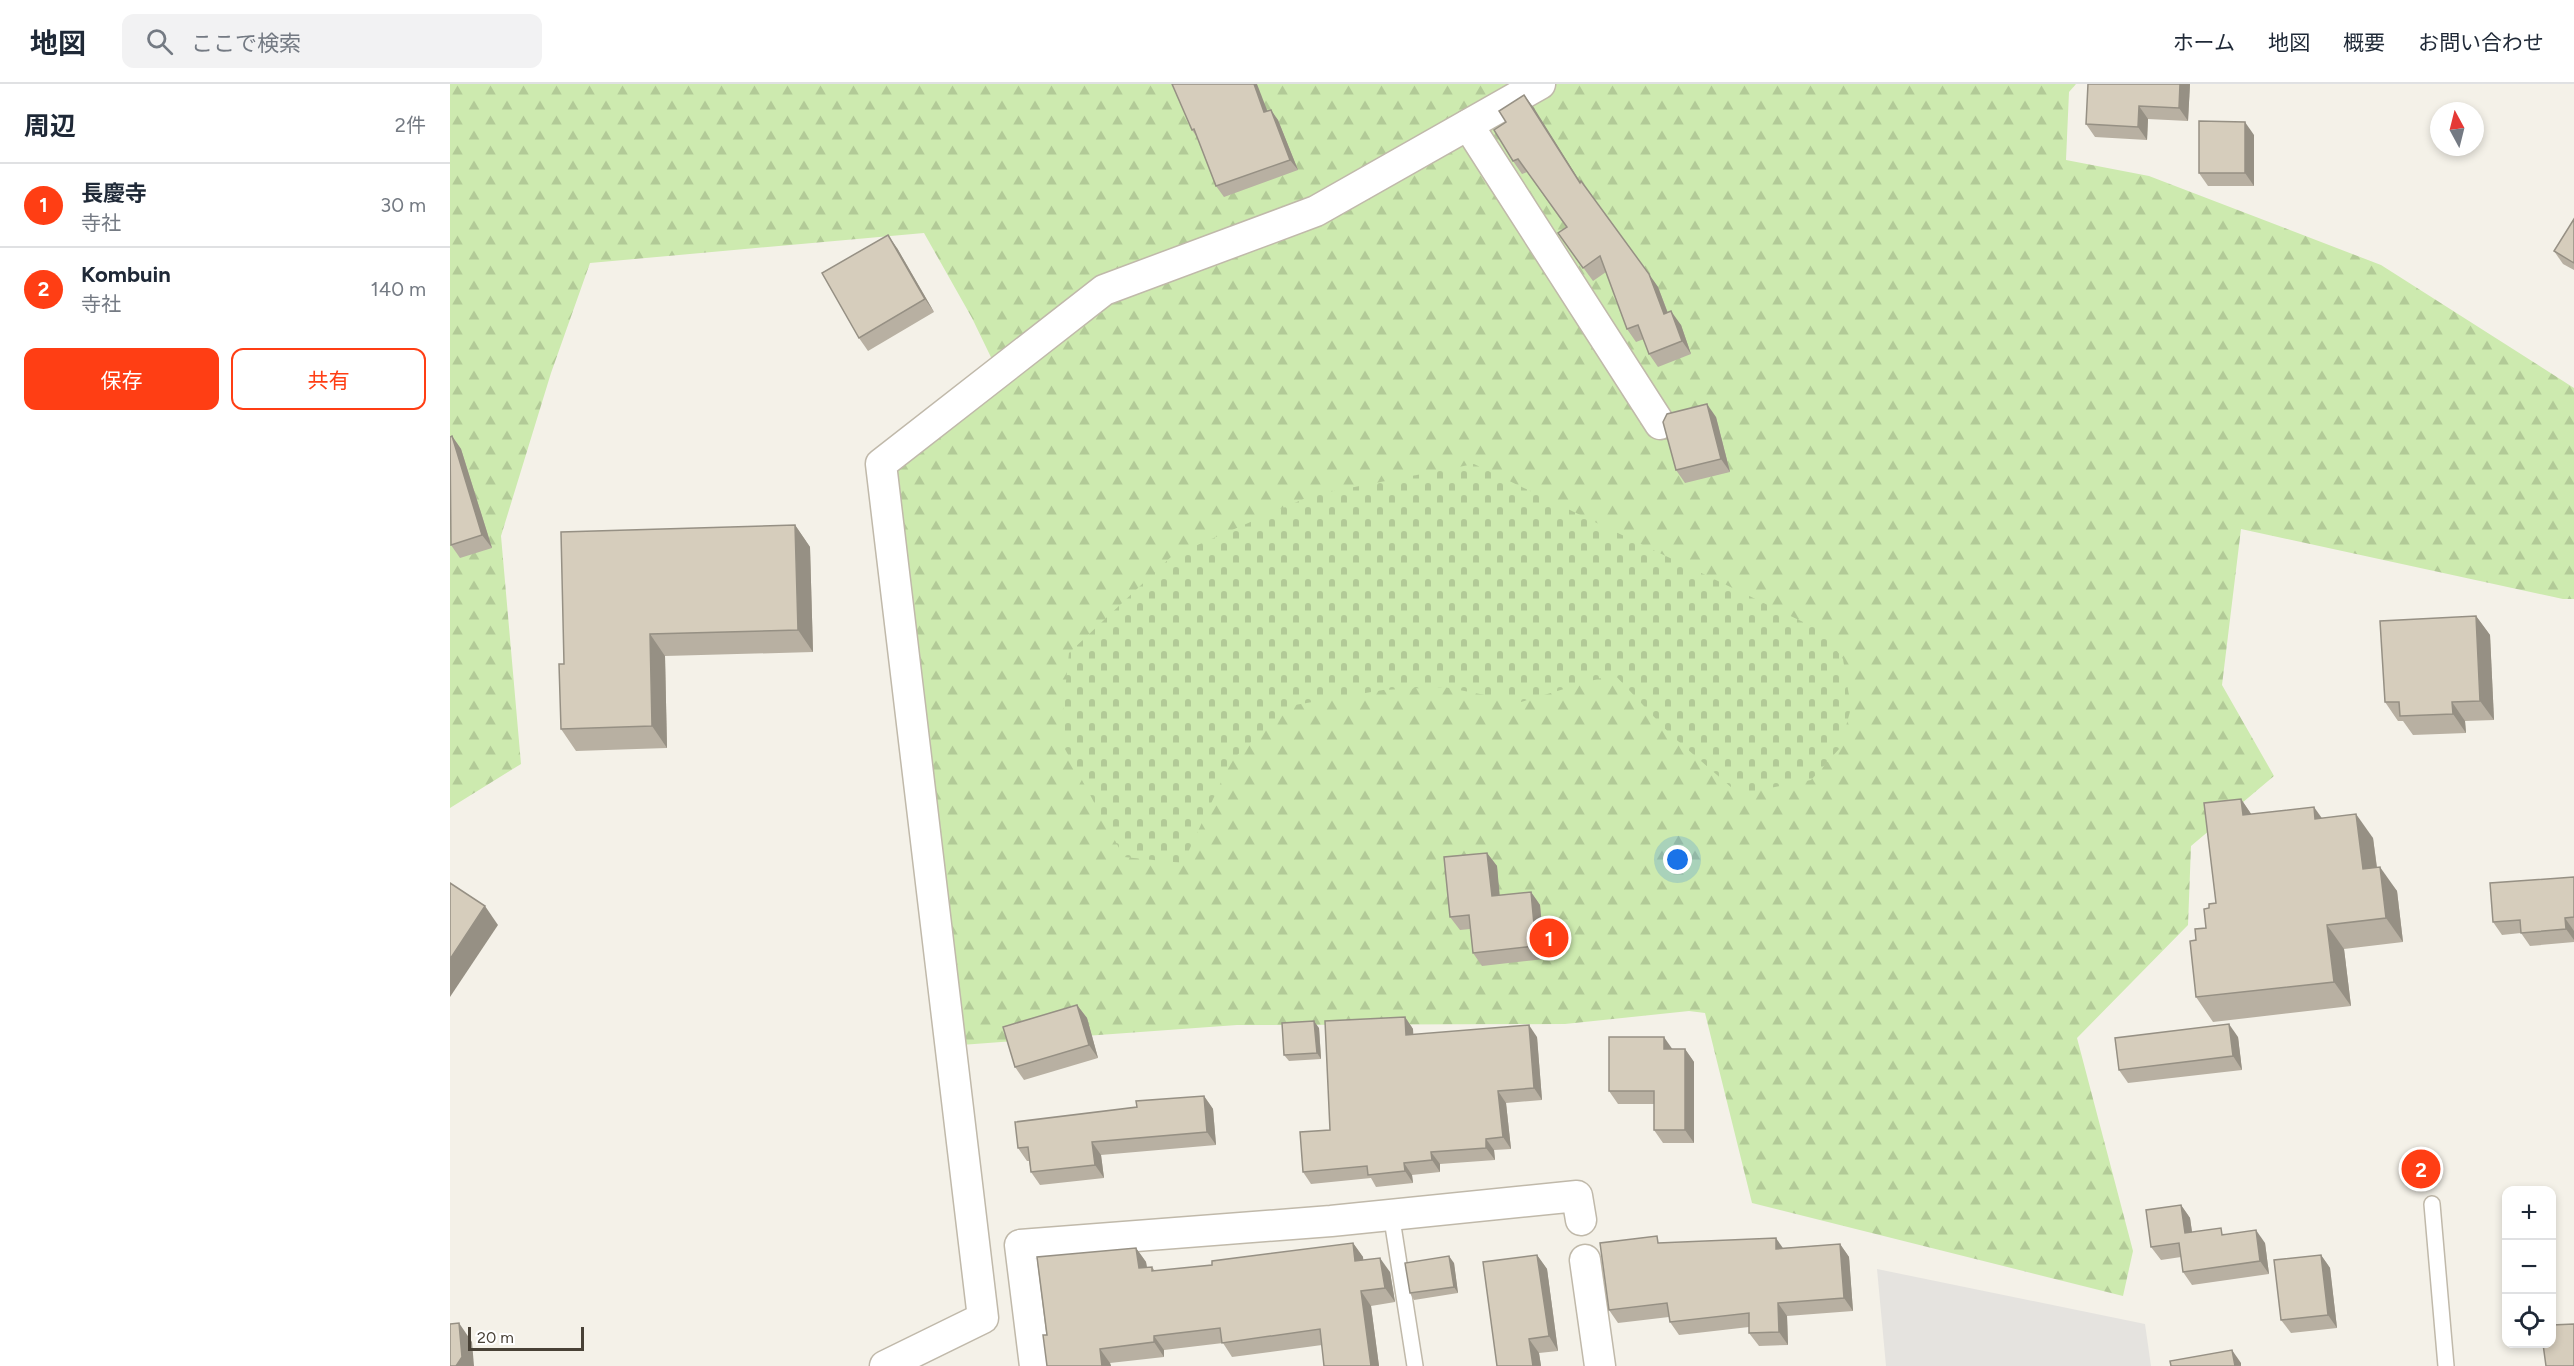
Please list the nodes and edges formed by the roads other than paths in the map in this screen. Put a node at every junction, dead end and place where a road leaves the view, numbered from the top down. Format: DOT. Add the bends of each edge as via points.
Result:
graph roads {
  1 [pos="1540,84"];
  2 [pos="1468,125"];
  3 [pos="1660,424"];
  4 [pos="2432,1204"];
  5 [pos="1391,1213"];
  6 [pos="1581,1220"];
  7 [pos="1020,1245"];
  8 [pos="975,1250"];
  9 [pos="1586,1260"];
  10 [pos="885,1366"];
  11 [pos="1035,1366"];
  12 [pos="1415,1366"];
  13 [pos="1600,1366"];
  14 [pos="2446,1366"];
  1 -- 2 [label="street"];
  2 -- 3 [label="street"];
  2 -- 8 [label="street" via="1316,211 1104,290 881,464"];
  4 -- 14 [label="lane"];
  5 -- 6 [label="street" via="1578,1196"];
  5 -- 7 [label="street"];
  5 -- 12 [label="lane"];
  7 -- 8 [label="street"];
  7 -- 11 [label="street"];
  8 -- 10 [label="street" via="983,1318"];
  9 -- 13 [label="street"];
}
